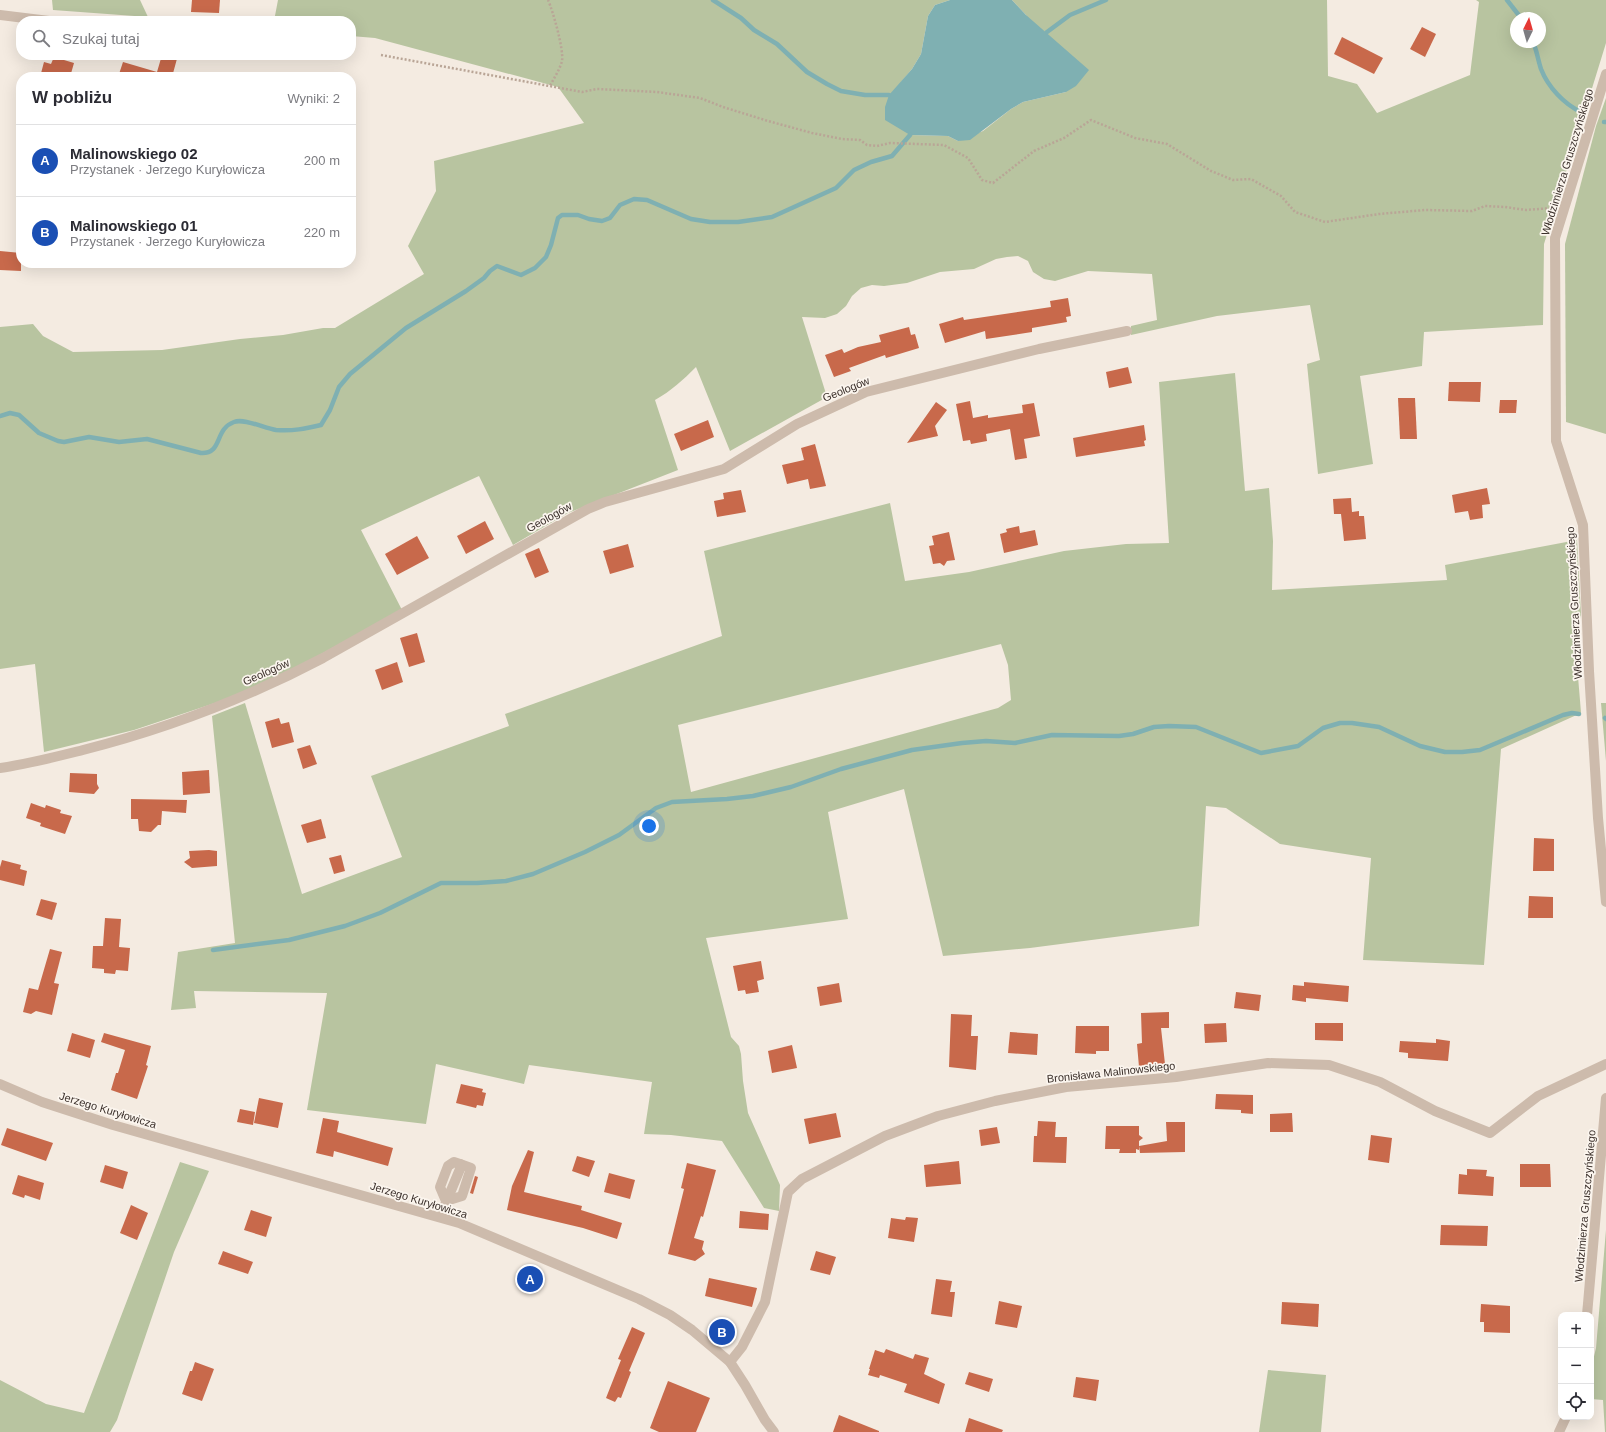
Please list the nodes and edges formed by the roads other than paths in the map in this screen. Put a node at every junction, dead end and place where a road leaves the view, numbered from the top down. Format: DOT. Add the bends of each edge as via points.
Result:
graph roads {
  1 [pos="0,15"];
  2 [pos="16,17"];
  3 [pos="1606,74"];
  4 [pos="1127,331"];
  5 [pos="0,768"];
  6 [pos="1606,902"];
  7 [pos="1606,1064"];
  8 [pos="0,1084"];
  9 [pos="1606,1098"];
  10 [pos="446,1201"];
  11 [pos="440,1217"];
  12 [pos="1587,1312"];
  13 [pos="730,1362"];
  14 [pos="1565,1420"];
  15 [pos="774,1432"];
  16 [pos="1559,1432"];
  1 -- 2 [label="street"];
  3 -- 6 [label="street, Włodzimierza Gruszczyńskiego" via="1554,238 1556,441 1583,525 1589,671"];
  4 -- 5 [label="street, Geologów" via="1038,349 866,392 797,424 724,469 588,509 279,681 206,711 123,740 24,765"];
  7 -- 13 [label="street, Bronisława Malinowskiego" via="1538,1096 1490,1132 1435,1111 1380,1082 1329,1065 1268,1063 1176,1077 1066,1087 995,1101 938,1116 885,1136 802,1179 788,1192 765,1302 742,1347"];
  8 -- 11 [label="street, Jerzego Kuryłowicza" via="42,1102 139,1133"];
  9 -- 12 [label="street, Włodzimierza Gruszczyńskiego"];
  10 -- 10 [label="street" via="440,1187 448,1166 454,1162 471,1168 462,1196"];
  10 -- 11 [label="street"];
  11 -- 13 [label="street, Jerzego Kuryłowicza" via="639,1299 692,1330"];
  13 -- 15 [label="street, Jerzego Kuryłowicza"];
  14 -- 16 [label="street"];
}
